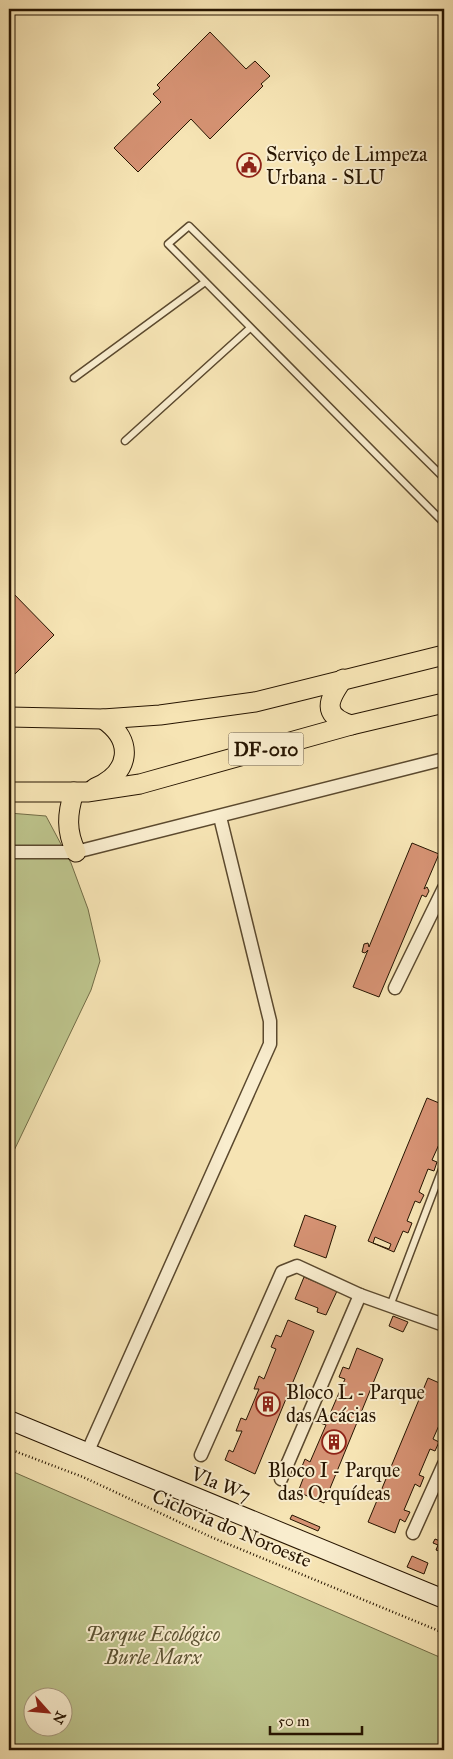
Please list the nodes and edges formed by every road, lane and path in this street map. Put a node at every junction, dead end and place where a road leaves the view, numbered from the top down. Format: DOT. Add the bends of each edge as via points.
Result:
graph roads {
  1 [pos="205,282"];
  2 [pos="250,328"];
  3 [pos="74,378"];
  4 [pos="125,441"];
  5 [pos="444,478"];
  6 [pos="444,523"];
  7 [pos="444,655"];
  8 [pos="343,679"];
  9 [pos="444,703"];
  10 [pos="9,717"];
  11 [pos="103,718"];
  12 [pos="351,725"];
  13 [pos="444,760"];
  14 [pos="9,792"];
  15 [pos="80,792"];
  16 [pos="220,817"];
  17 [pos="9,852"];
  18 [pos="76,852"];
  19 [pos="444,888"];
  20 [pos="395,988"];
  21 [pos="444,1164"];
  22 [pos="360,1295"];
  23 [pos="390,1306"];
  24 [pos="444,1325"];
  25 [pos="9,1420"];
  26 [pos="9,1449"];
  27 [pos="87,1452"];
  28 [pos="201,1455"];
  29 [pos="444,1464"];
  30 [pos="281,1479"];
  31 [pos="413,1533"];
  32 [pos="444,1600"];
  33 [pos="444,1633"];
  1 -- 2 [label="lane"];
  1 -- 3 [label="lane"];
  1 -- 5 [label="lane" via="168,244 189,226"];
  2 -- 4 [label="lane"];
  2 -- 6 [label="lane"];
  7 -- 8 [label="main road, DF-010"];
  8 -- 11 [label="main road, DF-010" via="255,702 160,715"];
  8 -- 12 [label="main road" via="330,697 331,712 337,720"];
  9 -- 12 [label="main road, DF-010"];
  10 -- 11 [label="main road, DF-010"];
  11 -- 15 [label="main road" via="118,731 124,755 119,768 105,784"];
  12 -- 15 [label="main road, DF-010" via="140,784"];
  13 -- 16 [label="street"];
  14 -- 15 [label="main road, DF-010"];
  15 -- 18 [label="main road" via="68,820 69,838"];
  16 -- 18 [label="street"];
  16 -- 27 [label="street" via="270,1021 270,1044"];
  17 -- 18 [label="street"];
  19 -- 20 [label="street"];
  21 -- 23 [label="lane"];
  22 -- 23 [label="street"];
  22 -- 28 [label="street" via="297,1266 282,1272"];
  22 -- 30 [label="street"];
  23 -- 24 [label="street"];
  25 -- 27 [label="main road, Vla W7"];
  26 -- 33 [label="path, Ciclovia do Noroeste" via="83,1477 211,1537"];
  27 -- 32 [label="main road, Vla W7"];
  29 -- 31 [label="street"];
}
